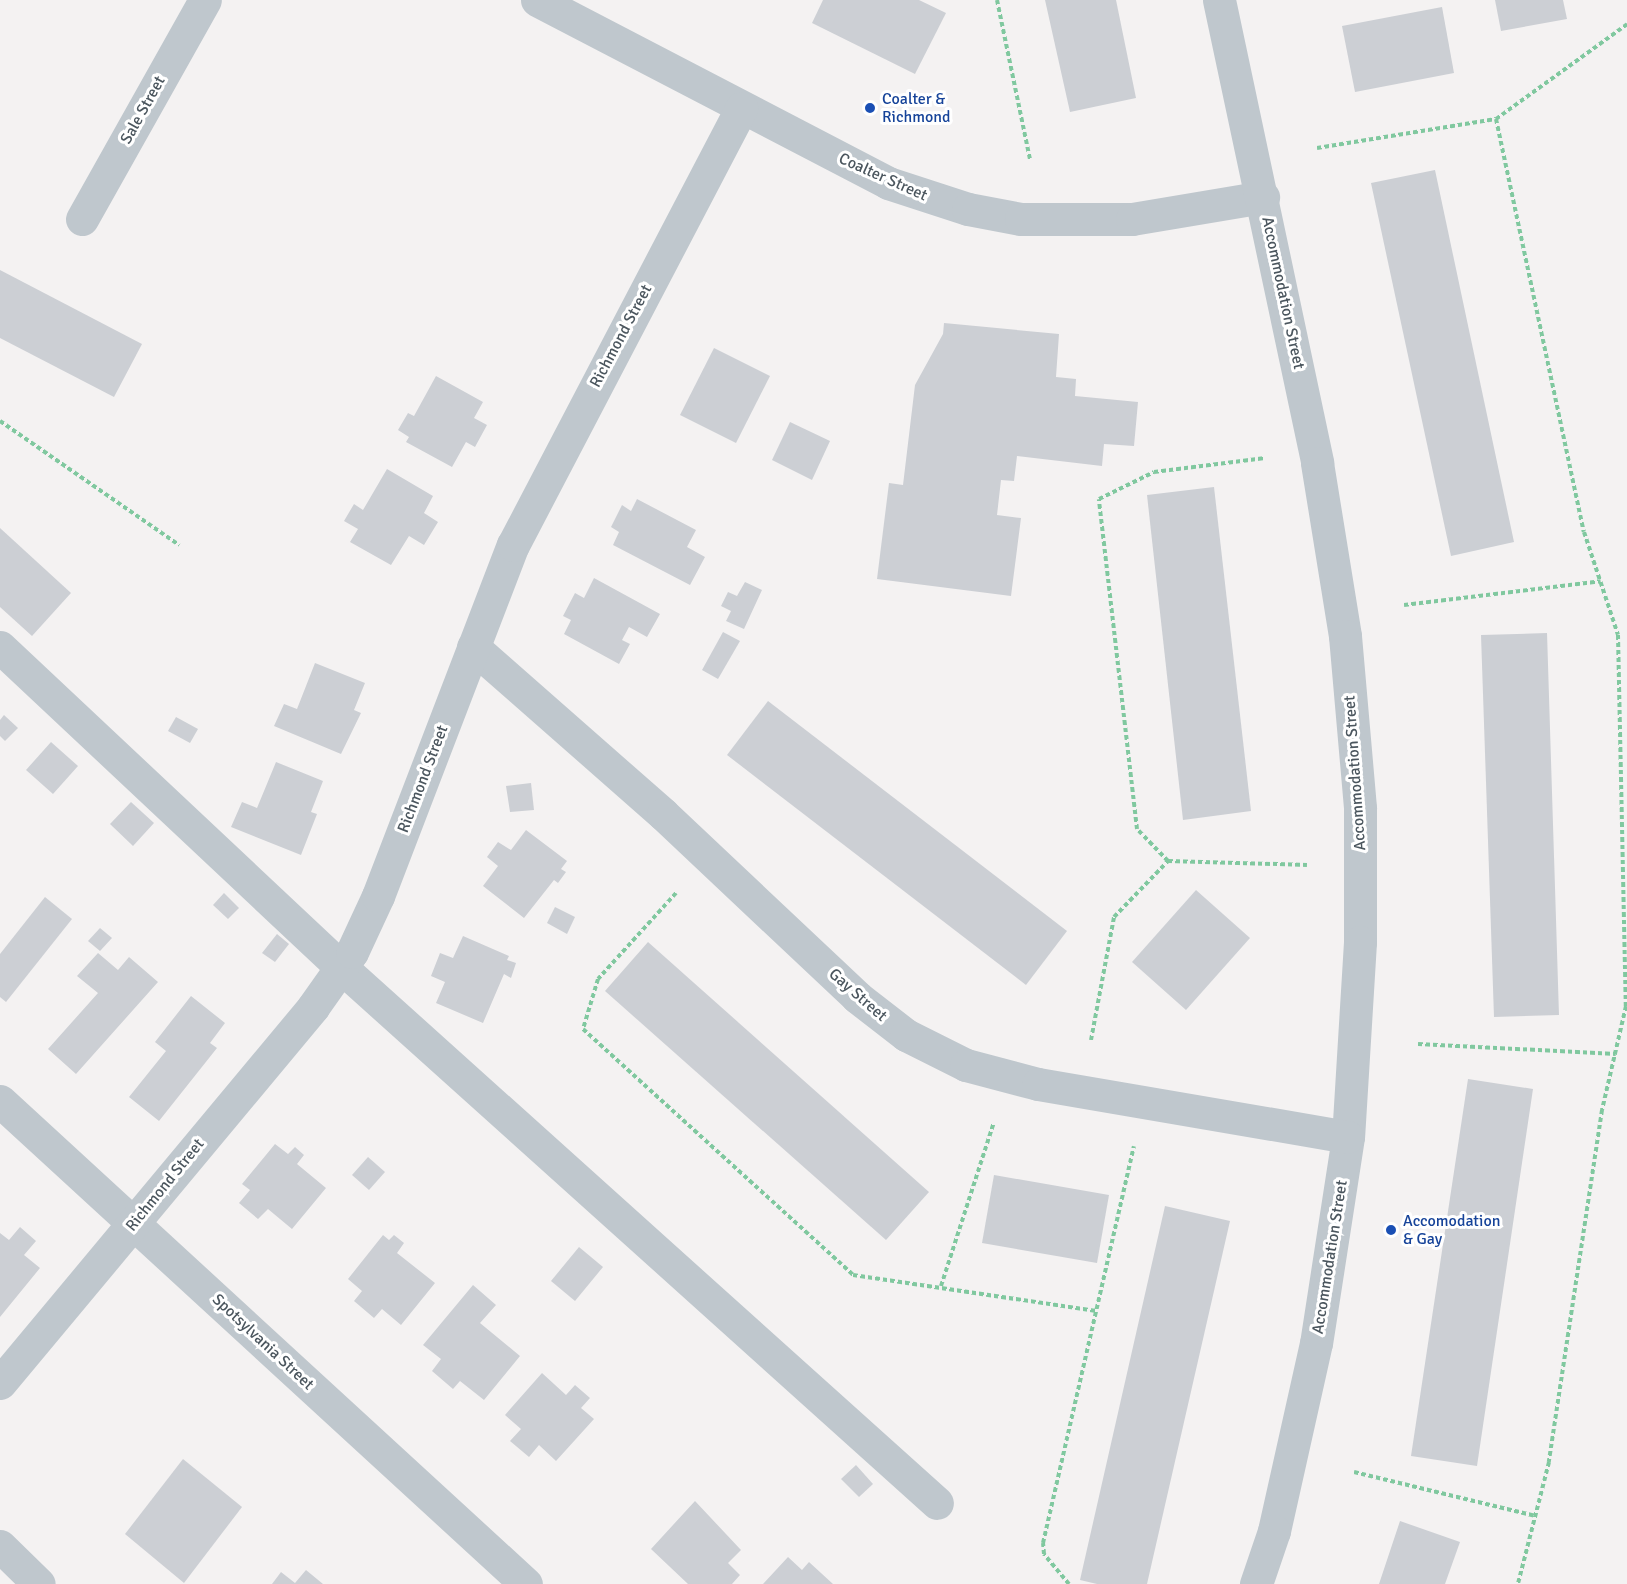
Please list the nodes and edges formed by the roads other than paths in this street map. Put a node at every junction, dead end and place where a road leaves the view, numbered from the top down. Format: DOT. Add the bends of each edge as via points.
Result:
graph roads {
  1 [pos="205,0"];
  2 [pos="537,0"];
  3 [pos="1219,0"];
  4 [pos="741,108"];
  5 [pos="1263,197"];
  6 [pos="82,219"];
  7 [pos="0,647"];
  8 [pos="473,647"];
  9 [pos="342,968"];
  10 [pos="0,1101"];
  11 [pos="1348,1137"];
  12 [pos="135,1223"];
  13 [pos="0,1383"];
  14 [pos="937,1503"];
  15 [pos="0,1545"];
  16 [pos="39,1584"];
  17 [pos="526,1584"];
  18 [pos="1256,1584"];
  1 -- 6 [label="street, Sale Street"];
  2 -- 4 [label="street, Coalter Street"];
  3 -- 5 [label="street, Accommodation Street"];
  4 -- 5 [label="street, Coalter Street" via="925,198 1021,219 1132,219"];
  4 -- 8 [label="street, Richmond Street" via="513,544"];
  5 -- 11 [label="street, Accommodation Street" via="1317,462 1349,682 1360,808 1360,942"];
  7 -- 9 [label="street"];
  8 -- 9 [label="street, Richmond Street" via="378,896"];
  8 -- 11 [label="street, Gay Street" via="663,813 857,997 906,1035 966,1065 1038,1084"];
  9 -- 12 [label="street, Richmond Street"];
  9 -- 14 [label="street"];
  10 -- 12 [label="street, Spotsylvania Street"];
  11 -- 18 [label="street, Accommodation Street" via="1316,1343 1274,1531"];
  12 -- 13 [label="street, Richmond Street"];
  12 -- 17 [label="street, Spotsylvania Street"];
  15 -- 16 [label="street"];
}
